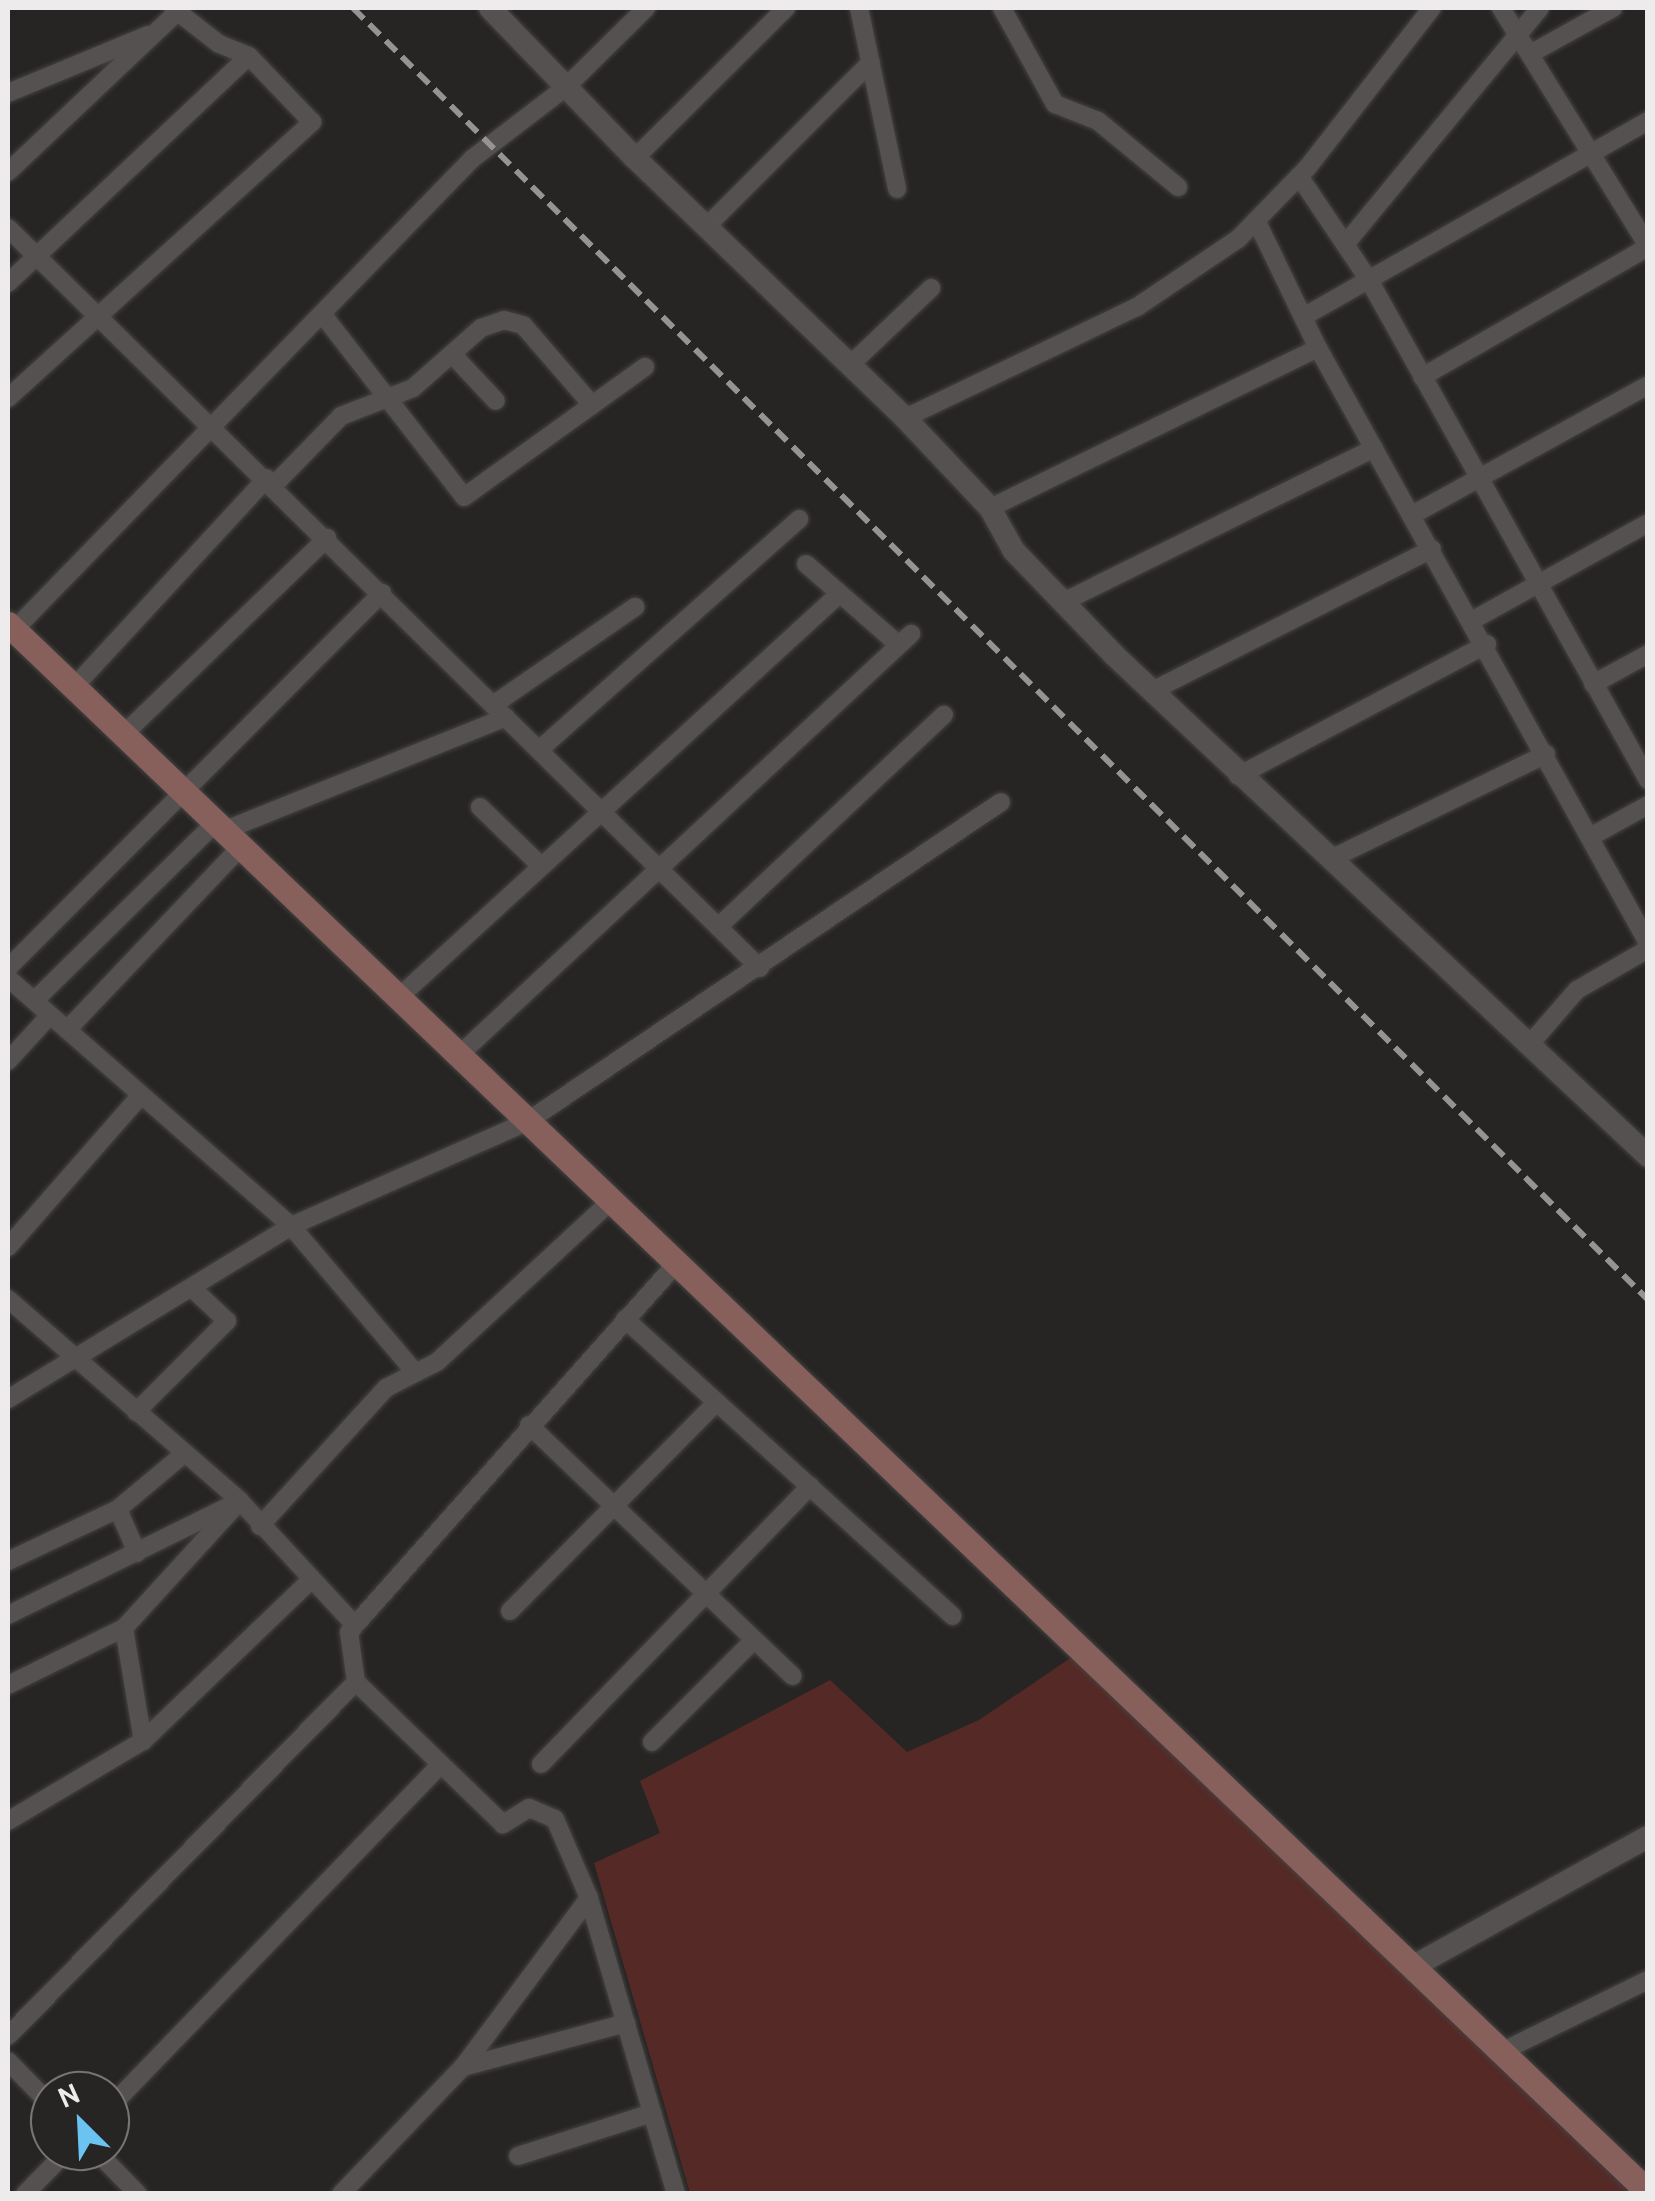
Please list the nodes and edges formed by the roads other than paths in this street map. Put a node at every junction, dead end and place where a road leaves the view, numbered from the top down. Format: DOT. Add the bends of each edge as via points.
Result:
graph roads {
  1 [pos="491,8"];
  2 [pos="646,8"];
  3 [pos="786,8"];
  4 [pos="860,8"];
  5 [pos="1002,8"];
  6 [pos="1432,8"];
  7 [pos="1501,8"];
  8 [pos="1540,8"];
  9 [pos="1613,8"];
  10 [pos="176,10"];
  11 [pos="158,30"];
  12 [pos="1517,33"];
  13 [pos="1530,54"];
  14 [pos="249,56"];
  15 [pos="871,62"];
  16 [pos="565,88"];
  17 [pos="8,93"];
  18 [pos="1648,121"];
  19 [pos="1591,153"];
  20 [pos="635,158"];
  21 [pos="8,172"];
  22 [pos="1300,176"];
  23 [pos="1178,187"];
  24 [pos="897,189"];
  25 [pos="1256,220"];
  26 [pos="706,227"];
  27 [pos="8,228"];
  28 [pos="1347,242"];
  29 [pos="1648,246"];
  30 [pos="36,256"];
  31 [pos="1369,280"];
  32 [pos="8,283"];
  33 [pos="931,288"];
  34 [pos="98,312"];
  35 [pos="323,315"];
  36 [pos="1303,317"];
  37 [pos="1318,348"];
  38 [pos="452,354"];
  39 [pos="850,365"];
  40 [pos="645,367"];
  41 [pos="1422,377"];
  42 [pos="1648,386"];
  43 [pos="390,396"];
  44 [pos="8,398"];
  45 [pos="496,401"];
  46 [pos="592,405"];
  47 [pos="905,418"];
  48 [pos="213,425"];
  49 [pos="1374,448"];
  50 [pos="270,481"];
  51 [pos="1481,481"];
  52 [pos="990,508"];
  53 [pos="1412,516"];
  54 [pos="800,518"];
  55 [pos="1648,523"];
  56 [pos="327,538"];
  57 [pos="1432,549"];
  58 [pos="806,564"];
  59 [pos="1541,583"];
  60 [pos="382,593"];
  61 [pos="838,596"];
  62 [pos="1063,602"];
  63 [pos="635,607"];
  64 [pos="1473,620"];
  65 [pos="11,627"];
  66 [pos="1486,644"];
  67 [pos="1648,654"];
  68 [pos="1594,684"];
  69 [pos="74,687"];
  70 [pos="1152,691"];
  71 [pos="500,711"];
  72 [pos="944,715"];
  73 [pos="124,735"];
  74 [pos="539,750"];
  75 [pos="1546,754"];
  76 [pos="1238,776"];
  77 [pos="1647,778"];
  78 [pos="183,793"];
  79 [pos="1000,802"];
  80 [pos="1648,804"];
  81 [pos="480,807"];
  82 [pos="600,811"];
  83 [pos="226,834"];
  84 [pos="1590,837"];
  85 [pos="1334,857"];
  86 [pos="542,866"];
  87 [pos="659,869"];
  88 [pos="718,927"];
  89 [pos="1648,946"];
  90 [pos="8,968"];
  91 [pos="760,968"];
  92 [pos="8,978"];
  93 [pos="398,999"];
  94 [pos="34,1002"];
  95 [pos="50,1015"];
  96 [pos="67,1030"];
  97 [pos="1530,1044"];
  98 [pos="457,1057"];
  99 [pos="8,1061"];
  100 [pos="141,1095"];
  101 [pos="526,1123"];
  102 [pos="1648,1156"];
  103 [pos="612,1199"];
  104 [pos="291,1226"];
  105 [pos="8,1247"];
  106 [pos="678,1261"];
  107 [pos="192,1288"];
  108 [pos="8,1299"];
  109 [pos="625,1319"];
  110 [pos="72,1361"];
  111 [pos="413,1370"];
  112 [pos="8,1400"];
  113 [pos="717,1402"];
  114 [pos="136,1412"];
  115 [pos="529,1425"];
  116 [pos="186,1453"];
  117 [pos="810,1486"];
  118 [pos="240,1501"];
  119 [pos="614,1506"];
  120 [pos="118,1509"];
  121 [pos="260,1526"];
  122 [pos="138,1553"];
  123 [pos="8,1561"];
  124 [pos="312,1579"];
  125 [pos="706,1594"];
  126 [pos="510,1611"];
  127 [pos="8,1615"];
  128 [pos="953,1616"];
  129 [pos="354,1624"];
  130 [pos="124,1628"];
  131 [pos="754,1640"];
  132 [pos="792,1676"];
  133 [pos="356,1682"];
  134 [pos="8,1685"];
  135 [pos="143,1741"];
  136 [pos="652,1742"];
  137 [pos="440,1764"];
  138 [pos="541,1764"];
  139 [pos="8,1821"];
  140 [pos="1648,1836"];
  141 [pos="589,1898"];
  142 [pos="1414,1966"];
  143 [pos="1648,1980"];
  144 [pos="626,2023"];
  145 [pos="8,2036"];
  146 [pos="1503,2051"];
  147 [pos="8,2061"];
  148 [pos="462,2067"];
  149 [pos="30,2084"];
  150 [pos="130,2086"];
  151 [pos="652,2113"];
  152 [pos="518,2156"];
  153 [pos="47,2171"];
  154 [pos="116,2171"];
  155 [pos="1643,2179"];
  156 [pos="25,2194"];
  157 [pos="138,2194"];
  158 [pos="341,2194"];
  159 [pos="676,2194"];
  1 -- 16 [label="street"];
  2 -- 16 [label="street"];
  3 -- 20 [label="street"];
  4 -- 15 [label="street"];
  5 -- 23 [label="street" via="1054,104 1098,121"];
  6 -- 22 [label="street"];
  7 -- 12 [label="street"];
  8 -- 12 [label="street"];
  9 -- 13 [label="street"];
  10 -- 11 [label="street"];
  10 -- 14 [label="street" via="219,44"];
  11 -- 17 [label="street"];
  11 -- 21 [label="street"];
  12 -- 13 [label="street"];
  12 -- 28 [label="street"];
  13 -- 19 [label="street"];
  14 -- 30 [label="street"];
  14 -- 34 [label="street" via="312,122"];
  15 -- 24 [label="street"];
  15 -- 26 [label="street"];
  16 -- 20 [label="street"];
  16 -- 35 [label="street" via="472,160"];
  18 -- 19 [label="street"];
  19 -- 29 [label="street"];
  19 -- 31 [label="street"];
  20 -- 26 [label="street"];
  22 -- 25 [label="street"];
  22 -- 28 [label="street"];
  25 -- 36 [label="street"];
  25 -- 47 [label="street" via="1137,307"];
  26 -- 39 [label="street"];
  27 -- 30 [label="street"];
  28 -- 31 [label="street"];
  29 -- 41 [label="street"];
  30 -- 32 [label="street"];
  30 -- 34 [label="street"];
  31 -- 36 [label="street"];
  31 -- 41 [label="street"];
  33 -- 39 [label="street"];
  34 -- 44 [label="street"];
  34 -- 48 [label="street"];
  35 -- 43 [label="street"];
  35 -- 48 [label="street"];
  36 -- 37 [label="street"];
  37 -- 49 [label="street"];
  37 -- 52 [label="street"];
  38 -- 43 [label="street" via="413,388"];
  38 -- 45 [label="street"];
  38 -- 46 [label="street" via="481,328 504,320 522,325"];
  39 -- 47 [label="street"];
  40 -- 46 [label="street"];
  41 -- 51 [label="street"];
  42 -- 51 [label="street"];
  43 -- 46 [label="street" via="464,496"];
  43 -- 50 [label="street" via="341,416"];
  47 -- 52 [label="street"];
  48 -- 50 [label="street"];
  48 -- 65 [label="street"];
  49 -- 53 [label="street"];
  49 -- 62 [label="street"];
  50 -- 56 [label="street"];
  50 -- 69 [label="street"];
  51 -- 53 [label="street"];
  51 -- 59 [label="street"];
  52 -- 62 [label="street" via="1014,551"];
  53 -- 57 [label="street"];
  54 -- 74 [label="street"];
  55 -- 59 [label="street"];
  56 -- 60 [label="street"];
  56 -- 73 [label="street"];
  57 -- 64 [label="street"];
  57 -- 70 [label="street"];
  58 -- 61 [label="street"];
  59 -- 64 [label="street"];
  59 -- 68 [label="street"];
  60 -- 71 [label="street"];
  60 -- 78 [label="street"];
  61 -- 82 [label="street"];
  61 -- 87 [label="street" via="905,640"];
  62 -- 70 [label="street"];
  63 -- 71 [label="street"];
  64 -- 66 [label="street"];
  65 -- 69 [label="main road"];
  66 -- 75 [label="street"];
  66 -- 76 [label="street"];
  67 -- 68 [label="street"];
  68 -- 77 [label="street"];
  69 -- 73 [label="main road"];
  70 -- 76 [label="street"];
  71 -- 74 [label="street"];
  71 -- 83 [label="street"];
  72 -- 88 [label="street"];
  73 -- 78 [label="main road"];
  74 -- 82 [label="street"];
  75 -- 84 [label="street"];
  75 -- 85 [label="street"];
  76 -- 85 [label="street"];
  78 -- 83 [label="main road"];
  78 -- 90 [label="street"];
  79 -- 91 [label="street"];
  80 -- 84 [label="street"];
  81 -- 86 [label="street"];
  82 -- 86 [label="street"];
  82 -- 87 [label="street"];
  83 -- 93 [label="main road"];
  83 -- 94 [label="street"];
  83 -- 96 [label="street"];
  84 -- 89 [label="street"];
  85 -- 97 [label="street"];
  86 -- 93 [label="street"];
  87 -- 88 [label="street"];
  87 -- 98 [label="street"];
  88 -- 91 [label="street"];
  89 -- 97 [label="street" via="1577,990"];
  91 -- 101 [label="street"];
  92 -- 94 [label="street"];
  93 -- 98 [label="main road"];
  94 -- 95 [label="street"];
  95 -- 96 [label="street"];
  95 -- 99 [label="street"];
  96 -- 100 [label="street"];
  97 -- 102 [label="street"];
  98 -- 101 [label="main road"];
  100 -- 104 [label="street"];
  100 -- 105 [label="street"];
  101 -- 103 [label="main road"];
  101 -- 104 [label="street"];
  103 -- 106 [label="main road"];
  103 -- 111 [label="street" via="437,1362"];
  104 -- 107 [label="street"];
  104 -- 111 [label="street"];
  106 -- 109 [label="street"];
  106 -- 142 [label="main road"];
  107 -- 110 [label="street"];
  107 -- 114 [label="street" via="227,1321"];
  108 -- 110 [label="street"];
  109 -- 113 [label="street"];
  109 -- 115 [label="street"];
  110 -- 112 [label="street"];
  110 -- 114 [label="street"];
  111 -- 121 [label="street" via="386,1388"];
  113 -- 117 [label="street"];
  113 -- 119 [label="street"];
  114 -- 116 [label="street"];
  115 -- 119 [label="street"];
  115 -- 129 [label="street"];
  116 -- 118 [label="street"];
  116 -- 120 [label="street"];
  117 -- 125 [label="street"];
  117 -- 128 [label="street"];
  118 -- 121 [label="street"];
  118 -- 122 [label="street"];
  118 -- 130 [label="street"];
  119 -- 125 [label="street"];
  119 -- 126 [label="street"];
  120 -- 122 [label="street"];
  120 -- 123 [label="street"];
  121 -- 124 [label="street"];
  122 -- 127 [label="street"];
  124 -- 129 [label="street"];
  124 -- 135 [label="street"];
  125 -- 131 [label="street"];
  125 -- 138 [label="street"];
  129 -- 133 [label="street" via="349,1632"];
  130 -- 134 [label="street"];
  130 -- 135 [label="street"];
  131 -- 132 [label="street"];
  131 -- 136 [label="street"];
  133 -- 137 [label="street"];
  133 -- 145 [label="street"];
  135 -- 139 [label="street"];
  137 -- 141 [label="street" via="503,1824 530,1808 556,1818"];
  137 -- 150 [label="street"];
  140 -- 142 [label="street"];
  141 -- 144 [label="street"];
  141 -- 148 [label="street"];
  142 -- 146 [label="main road"];
  143 -- 146 [label="street"];
  144 -- 148 [label="street"];
  144 -- 151 [label="street"];
  146 -- 155 [label="main road"];
  147 -- 149 [label="street"];
  148 -- 158 [label="street"];
  151 -- 152 [label="street"];
  151 -- 159 [label="street"];
  153 -- 156 [label="street"];
  154 -- 157 [label="street"];
}
